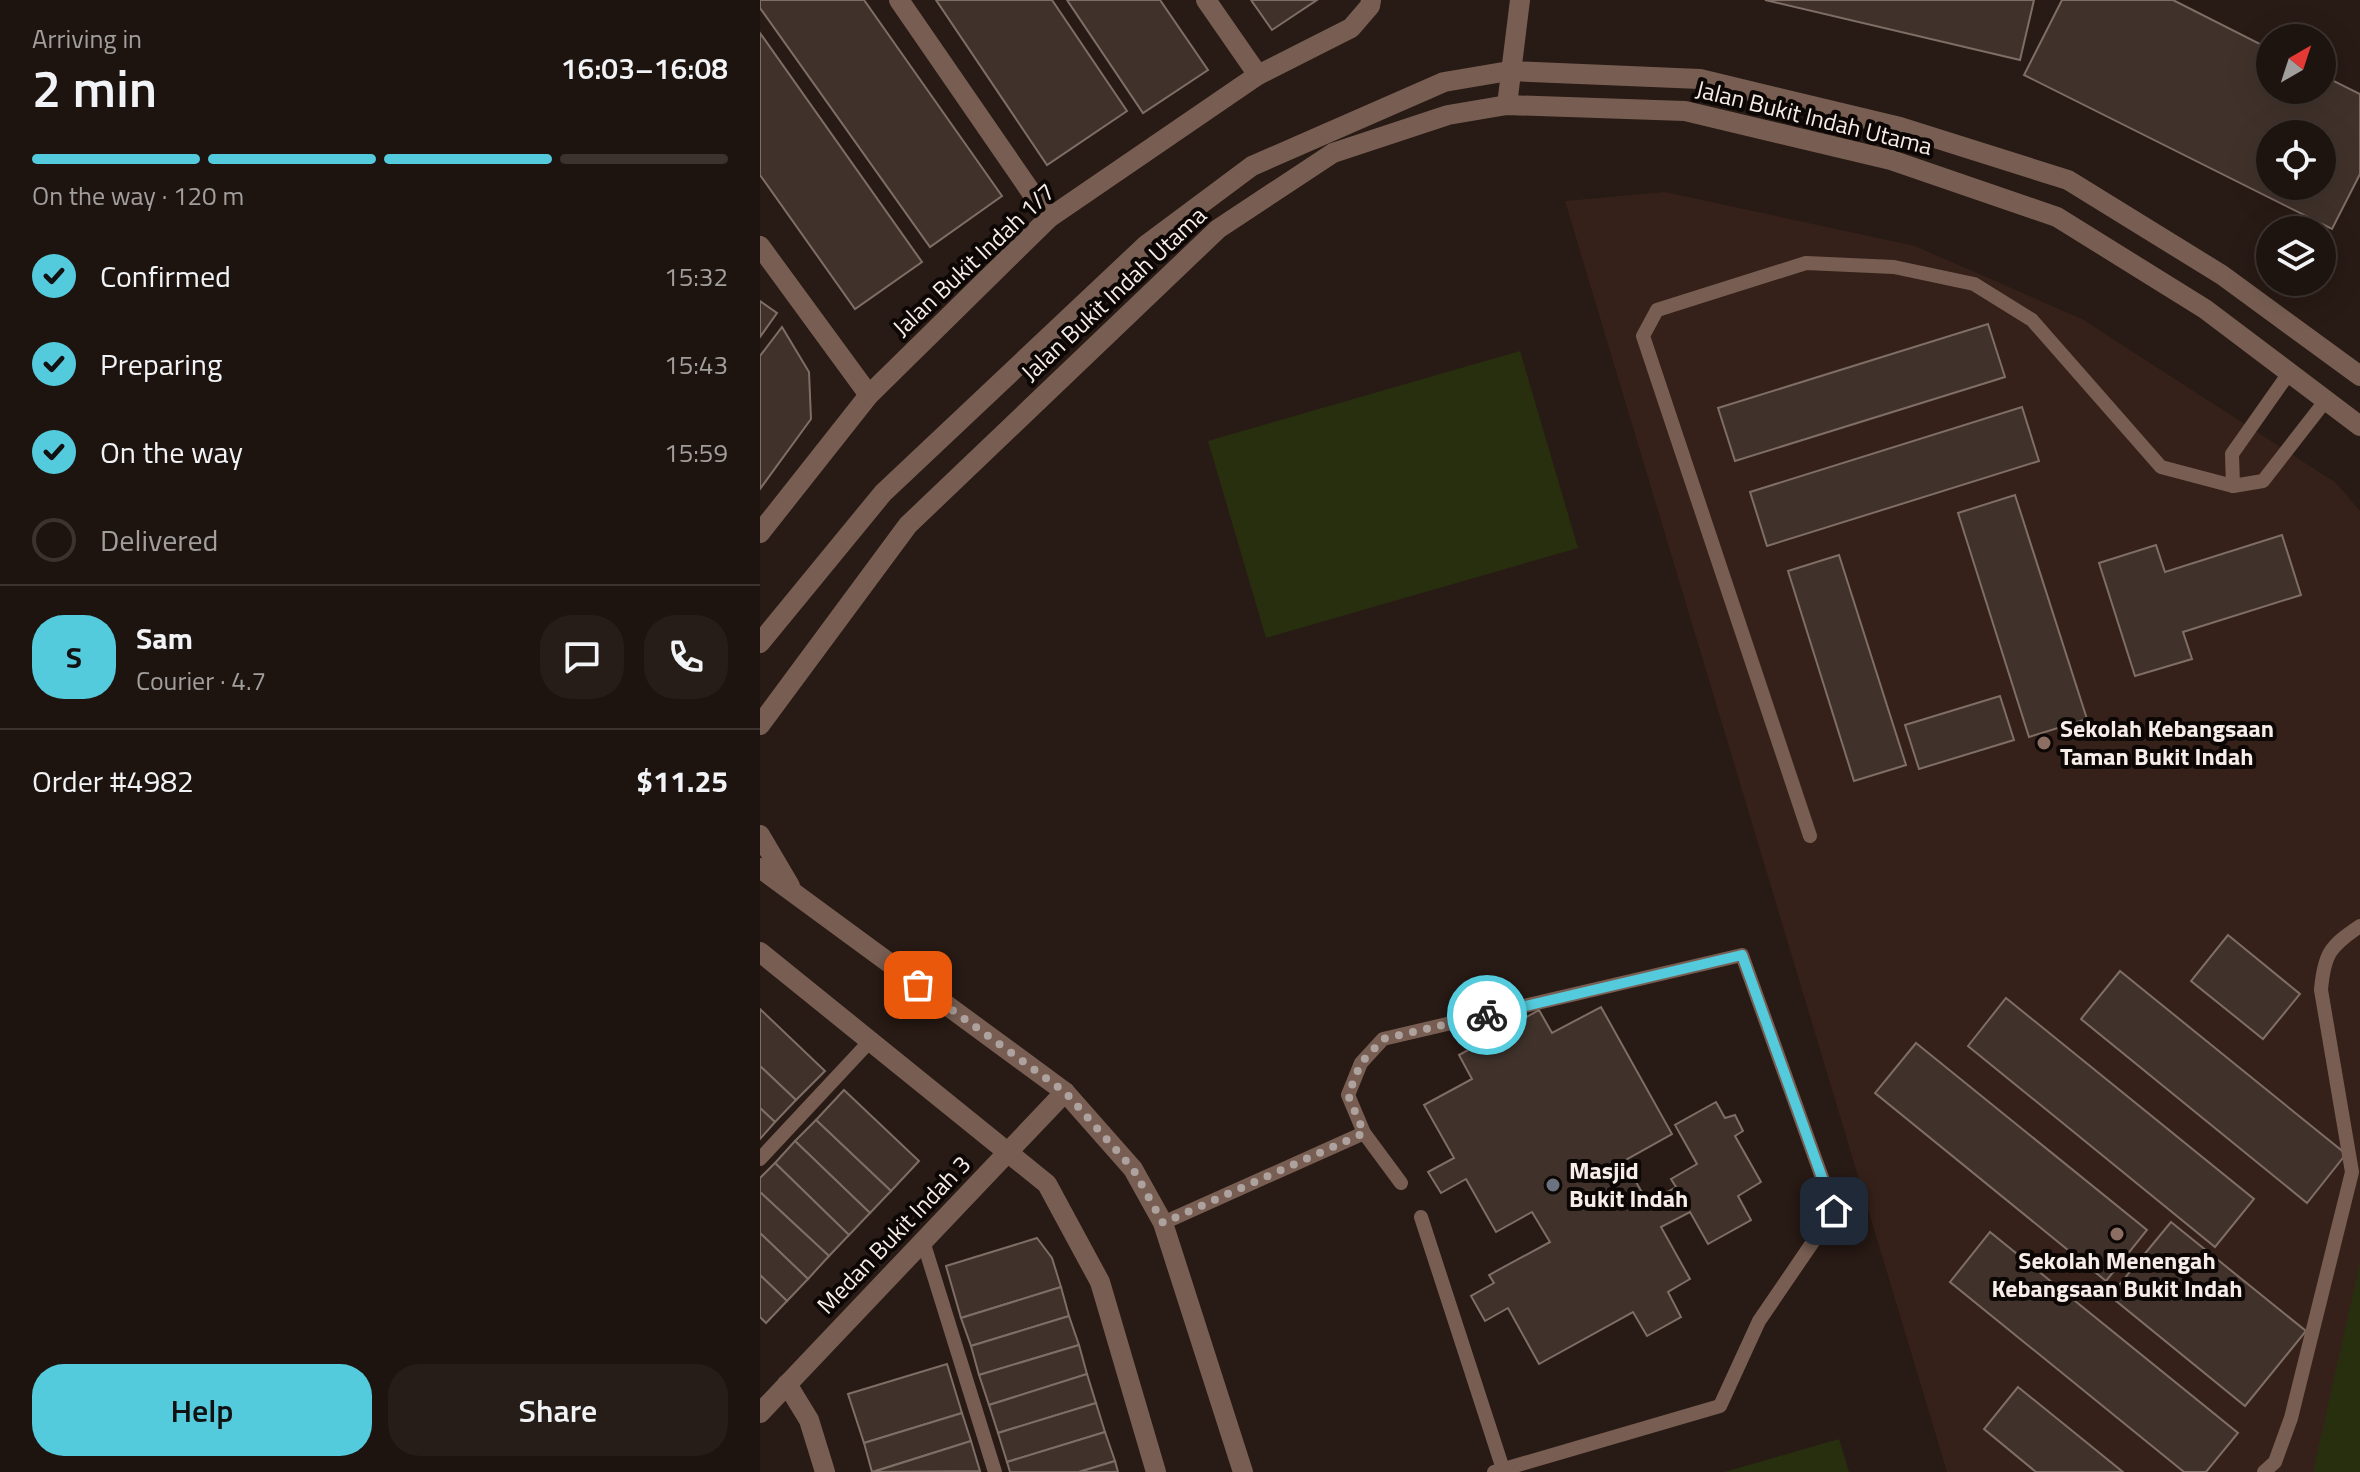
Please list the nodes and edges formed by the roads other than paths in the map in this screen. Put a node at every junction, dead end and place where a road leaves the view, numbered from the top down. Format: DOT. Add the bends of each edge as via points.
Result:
graph roads {
  1 [pos="899,0"];
  2 [pos="1206,0"];
  3 [pos="1371,0"];
  4 [pos="1520,0"];
  5 [pos="1509,71"];
  6 [pos="1258,75"];
  7 [pos="1507,105"];
  8 [pos="1049,218"];
  9 [pos="760,246"];
  10 [pos="2289,373"];
  11 [pos="2360,376"];
  12 [pos="869,395"];
  13 [pos="2326,400"];
  14 [pos="2360,426"];
  15 [pos="2233,486"];
  16 [pos="760,533"];
  17 [pos="760,643"];
  18 [pos="760,725"];
  19 [pos="760,835"];
  20 [pos="1810,836"];
  21 [pos="760,868"];
  22 [pos="760,876"];
  23 [pos="796,895"];
  24 [pos="2360,926"];
  25 [pos="760,952"];
  26 [pos="872,1039"];
  27 [pos="1065,1092"];
  28 [pos="1364,1133"];
  29 [pos="1009,1151"];
  30 [pos="760,1159"];
  31 [pos="1401,1183"];
  32 [pos="1421,1217"];
  33 [pos="1163,1223"];
  34 [pos="923,1241"];
  35 [pos="787,1384"];
  36 [pos="760,1413"];
  37 [pos="1498,1471"];
  38 [pos="825,1472"];
  39 [pos="995,1472"];
  40 [pos="1156,1472"];
  41 [pos="1243,1472"];
  42 [pos="2264,1472"];
  1 -- 8 [label="street"];
  2 -- 6 [label="street"];
  3 -- 6 [label="street, Jalan Bukit Indah 1/7" via="1351,28"];
  4 -- 5 [label="street"];
  5 -- 7 [label="street"];
  5 -- 11 [label="street, Jalan Bukit Indah Utama" via="1700,79 1900,127 2068,180 2222,275"];
  5 -- 17 [label="street, Jalan Bukit Indah Utama" via="1444,82 1252,166 1146,245 883,493"];
  6 -- 8 [label="street, Jalan Bukit Indah 1/7"];
  7 -- 10 [label="street, Jalan Bukit Indah Utama" via="1685,111 1906,165 2057,217 2205,309"];
  7 -- 18 [label="street, Jalan Bukit Indah Utama" via="1448,115 1333,153 1218,229 908,525"];
  8 -- 12 [label="street, Jalan Bukit Indah 1/7"];
  9 -- 12 [label="street"];
  10 -- 13 [label="street, Jalan Bukit Indah Utama"];
  10 -- 15 [label="lane" via="2232,454"];
  12 -- 16 [label="street, Jalan Bukit Indah 1/7"];
  13 -- 14 [label="street, Jalan Bukit Indah Utama"];
  13 -- 15 [label="lane" via="2263,481"];
  15 -- 20 [label="lane" via="2161,467 2032,320 1974,284 1894,267 1806,263 1657,310 1643,336"];
  19 -- 23 [label="street"];
  21 -- 23 [label="street"];
  22 -- 23 [label="street"];
  23 -- 27 [label="street"];
  24 -- 42 [label="lane" via="2338,941 2323,961 2321,990 2352,1172 2291,1418 2275,1462"];
  25 -- 26 [label="street"];
  26 -- 29 [label="street"];
  26 -- 30 [label="lane"];
  27 -- 29 [label="street, Medan Bukit Indah 3"];
  27 -- 33 [label="street" via="1133,1169"];
  28 -- 31 [label="lane"];
  28 -- 33 [label="lane"];
  28 -- 37 [label="lane" via="1348,1095 1361,1063 1383,1039 1742,955 1834,1211 1759,1321 1720,1406"];
  29 -- 34 [label="street, Medan Bukit Indah 3"];
  29 -- 40 [label="street" via="1047,1184 1100,1282"];
  32 -- 37 [label="lane"];
  33 -- 41 [label="street"];
  34 -- 35 [label="street, Medan Bukit Indah 3"];
  34 -- 39 [label="lane"];
  35 -- 36 [label="street, Medan Bukit Indah 3"];
  35 -- 38 [label="street" via="809,1420"];
}
